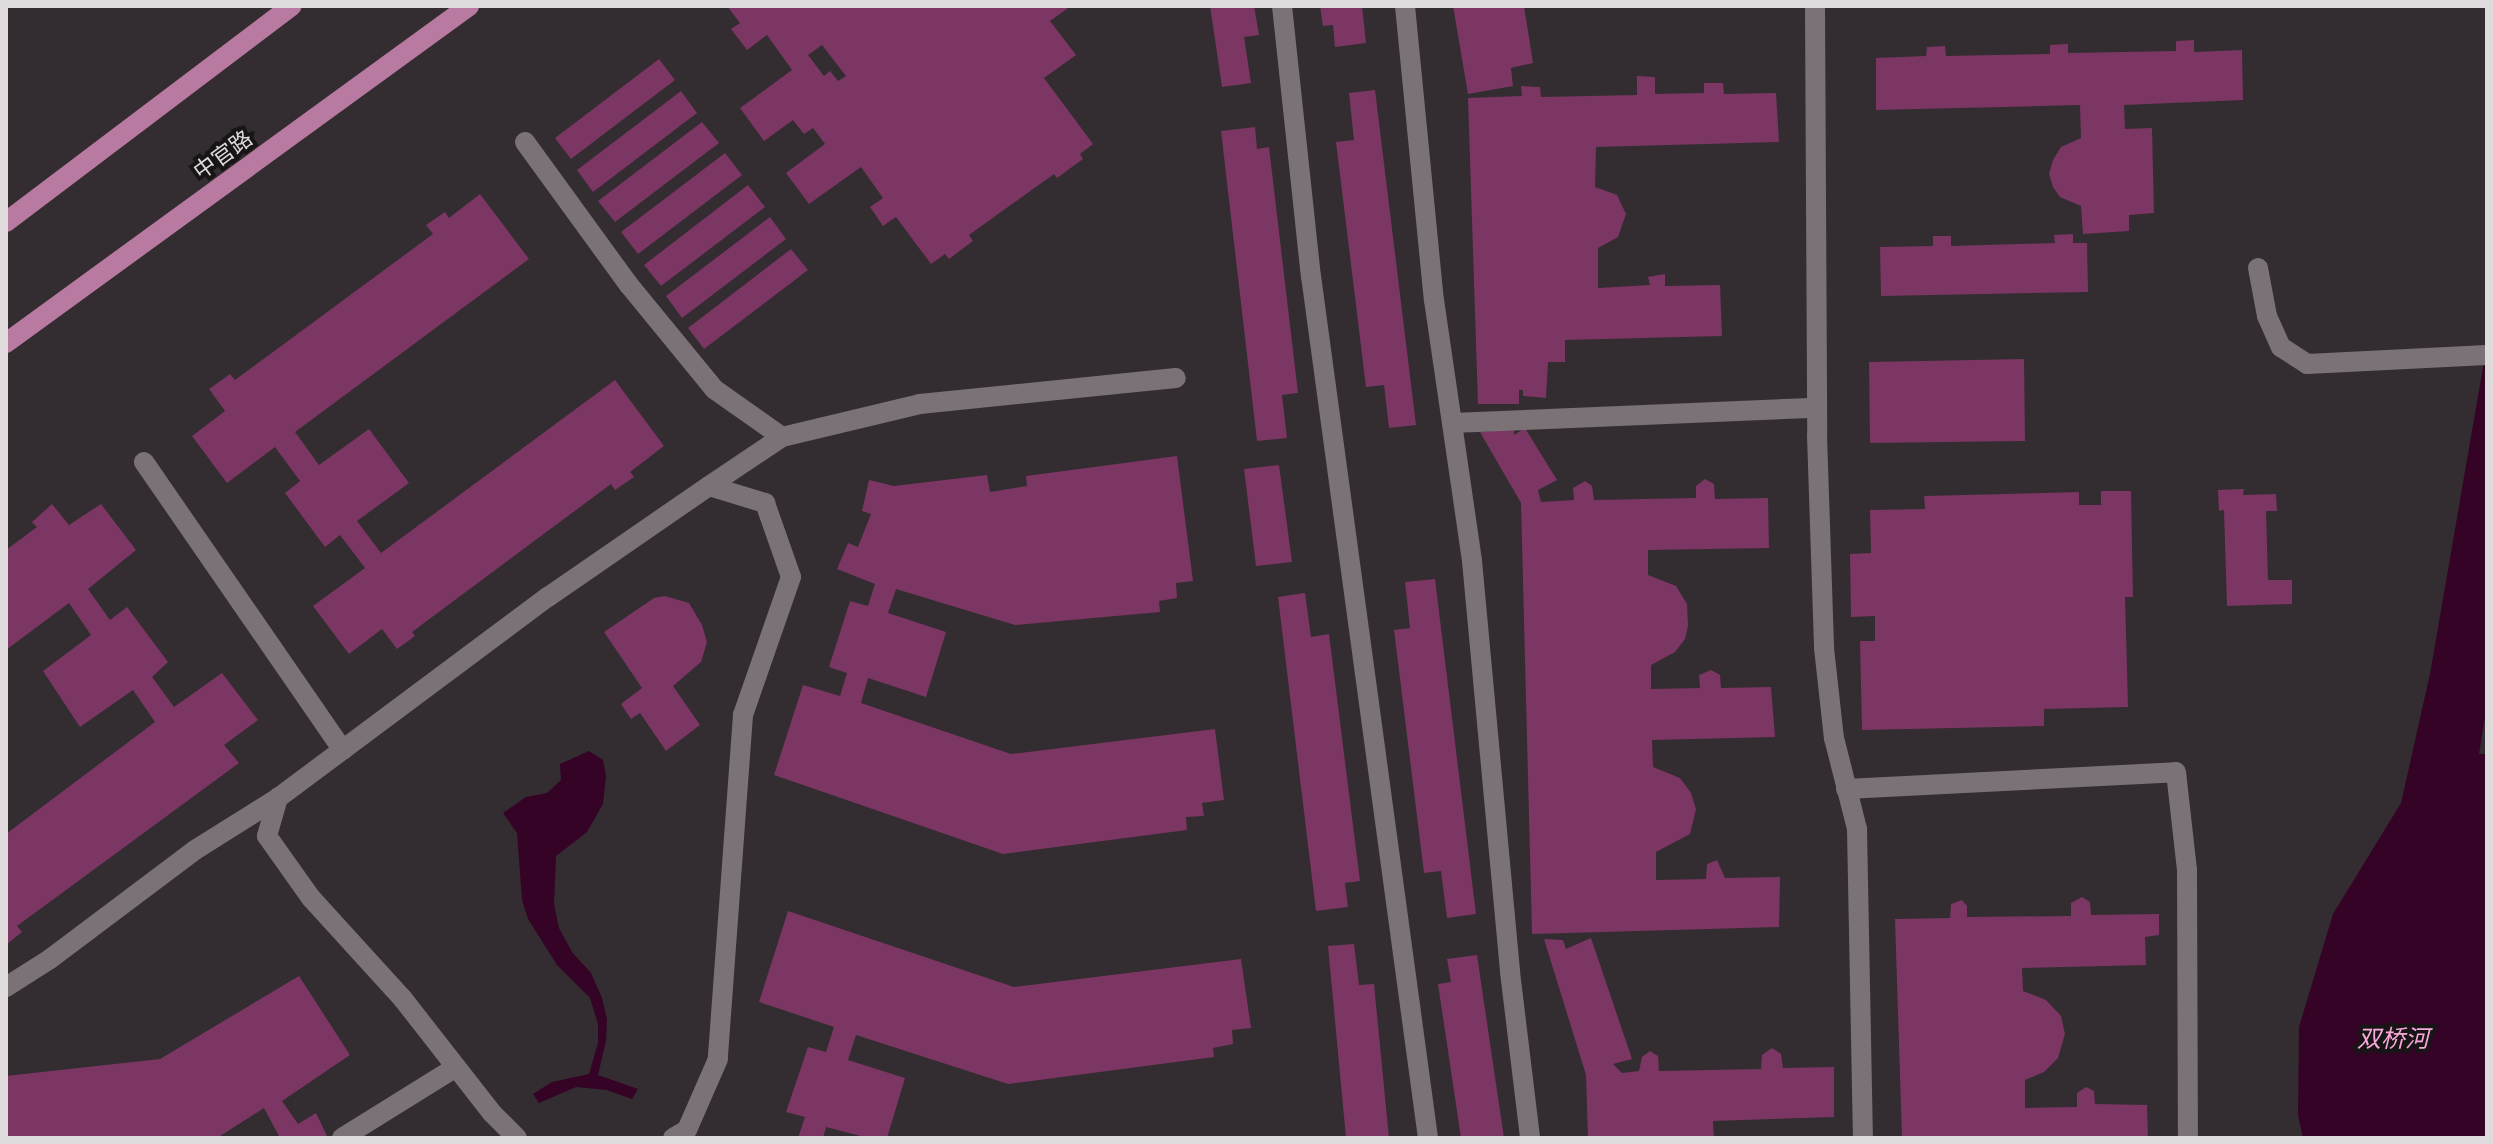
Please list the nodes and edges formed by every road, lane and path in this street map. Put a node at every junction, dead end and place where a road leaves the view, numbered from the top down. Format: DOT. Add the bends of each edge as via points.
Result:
graph roads {
  1 [pos="292,6"];
  2 [pos="469,6"];
  3 [pos="1282,6"];
  4 [pos="1405,6"];
  5 [pos="1815,6"];
  6 [pos="525,142"];
  7 [pos="6,222"];
  8 [pos="2258,268"];
  9 [pos="6,343"];
  10 [pos="2487,355"];
  11 [pos="1176,378"];
  12 [pos="1817,408"];
  13 [pos="1452,423"];
  14 [pos="782,437"];
  15 [pos="144,462"];
  16 [pos="709,486"];
  17 [pos="343,750"];
  18 [pos="1846,789"];
  19 [pos="278,798"];
  20 [pos="6,987"];
  21 [pos="456,1067"];
  22 [pos="342,1138"];
  23 [pos="517,1138"];
  24 [pos="673,1138"];
  25 [pos="1428,1138"];
  26 [pos="1530,1138"];
  27 [pos="1863,1138"];
  28 [pos="2188,1138"];
  1 -- 7 [label="main road"];
  2 -- 9 [label="main road, 中官路"];
  3 -- 25 [label="street" via="1311,276"];
  4 -- 13 [label="street" via="1434,300"];
  5 -- 12 [label="street"];
  6 -- 14 [label="street" via="629,285 714,389"];
  8 -- 10 [label="street" via="2267,316 2281,347 2307,364"];
  11 -- 14 [label="street" via="920,404"];
  12 -- 13 [label="street"];
  12 -- 18 [label="street" via="1824,648"];
  13 -- 26 [label="street" via="1472,561"];
  14 -- 16 [label="street"];
  15 -- 17 [label="street"];
  16 -- 17 [label="street" via="548,597"];
  16 -- 24 [label="street" via="765,503 791,577 743,715 718,1059 687,1130"];
  17 -- 19 [label="street"];
  18 -- 27 [label="street" via="1857,829"];
  18 -- 28 [label="street" via="2176,772 2187,870"];
  19 -- 20 [label="street" via="195,850"];
  19 -- 21 [label="street" via="267,836 311,898 403,999"];
  21 -- 22 [label="street"];
  21 -- 23 [label="street"];
}
